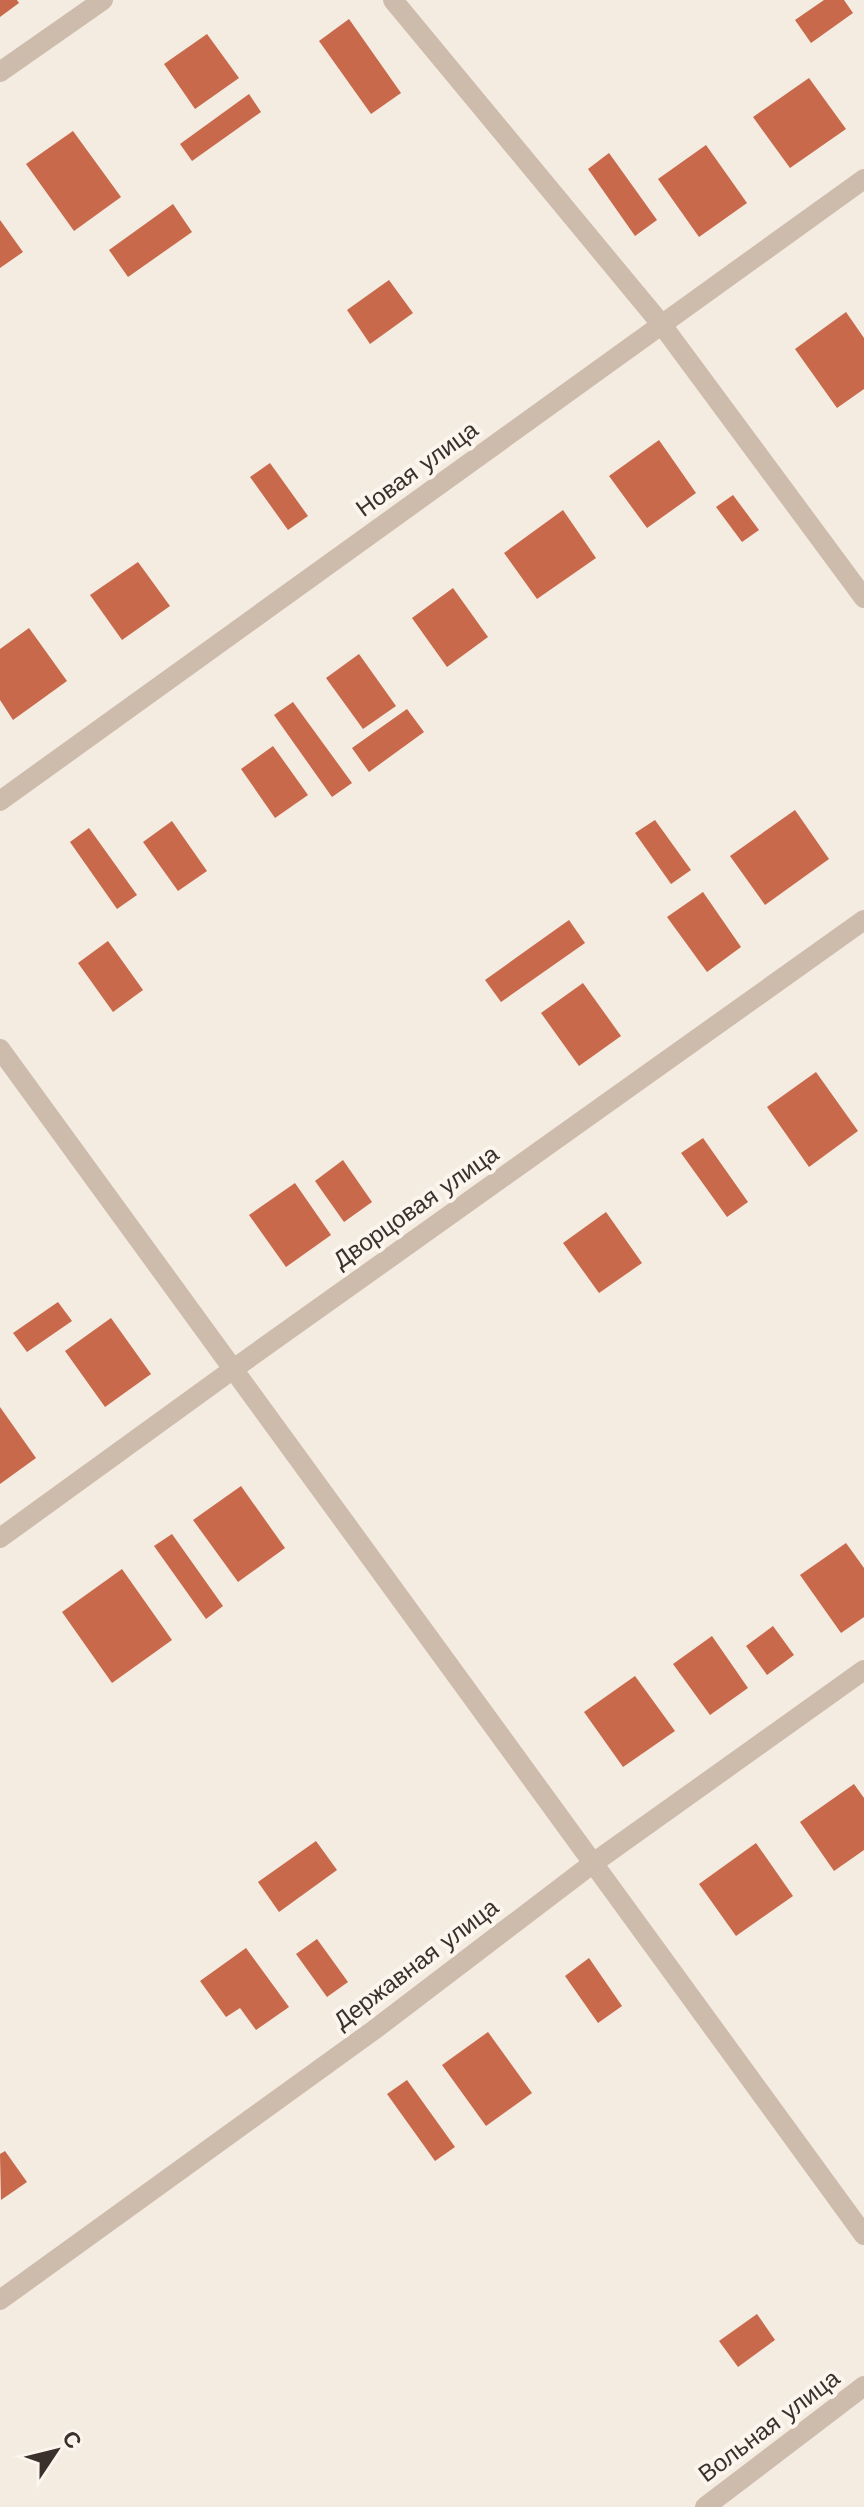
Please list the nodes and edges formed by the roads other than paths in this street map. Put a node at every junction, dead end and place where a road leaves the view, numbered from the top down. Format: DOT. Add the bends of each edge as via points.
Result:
graph roads {
  1 [pos="103,0"];
  2 [pos="393,0"];
  3 [pos="0,72"];
  4 [pos="864,179"];
  5 [pos="662,325"];
  6 [pos="864,598"];
  7 [pos="0,801"];
  8 [pos="864,920"];
  9 [pos="0,1049"];
  10 [pos="232,1370"];
  11 [pos="0,1538"];
  12 [pos="864,1670"];
  13 [pos="592,1864"];
  14 [pos="864,2235"];
  15 [pos="0,2300"];
  16 [pos="864,2386"];
  17 [pos="705,2507"];
  1 -- 3 [label="street"];
  2 -- 5 [label="street"];
  4 -- 5 [label="street, Новая улица"];
  5 -- 6 [label="street"];
  5 -- 7 [label="street, Новая улица"];
  8 -- 10 [label="street, Дворцовая улица"];
  9 -- 10 [label="street"];
  10 -- 11 [label="street, Дворцовая улица"];
  10 -- 13 [label="street"];
  12 -- 13 [label="street, Державная улица"];
  13 -- 14 [label="street"];
  13 -- 15 [label="street, Державная улица" via="374,2030"];
  16 -- 17 [label="street, Вольная улица"];
}
